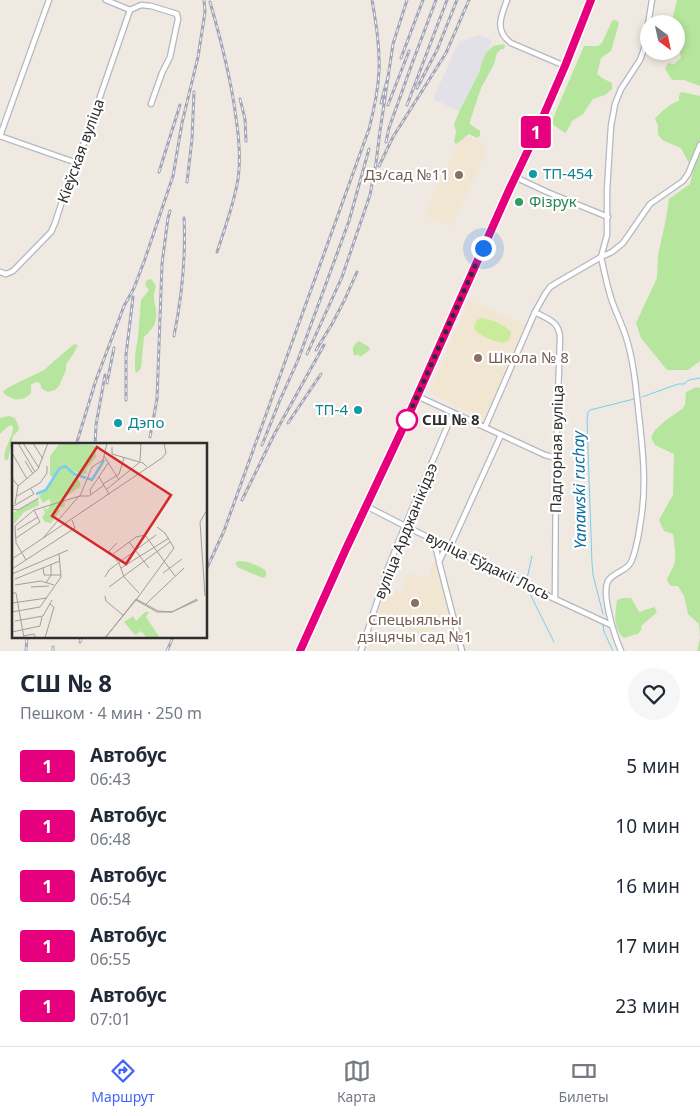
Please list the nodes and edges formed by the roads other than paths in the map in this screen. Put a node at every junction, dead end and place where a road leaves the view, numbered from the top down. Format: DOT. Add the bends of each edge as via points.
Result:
graph roads {
  1 [pos="50,0"];
  2 [pos="106,0"];
  3 [pos="507,0"];
  4 [pos="591,0"];
  5 [pos="652,0"];
  6 [pos="130,10"];
  7 [pos="565,66"];
  8 [pos="151,104"];
  9 [pos="0,136"];
  10 [pos="700,146"];
  11 [pos="77,163"];
  12 [pos="515,177"];
  13 [pos="608,217"];
  14 [pos="601,257"];
  15 [pos="0,272"];
  16 [pos="534,312"];
  17 [pos="417,396"];
  18 [pos="454,412"];
  19 [pos="485,427"];
  20 [pos="501,435"];
  21 [pos="556,458"];
  22 [pos="366,506"];
  23 [pos="405,526"];
  24 [pos="432,539"];
  25 [pos="450,547"];
  26 [pos="439,562"];
  27 [pos="555,599"];
  28 [pos="611,625"];
  29 [pos="300,651"];
  30 [pos="361,651"];
  31 [pos="462,651"];
  32 [pos="621,651"];
  1 -- 9 [label="street"];
  2 -- 6 [label="street"];
  3 -- 7 [label="street" via="499,20 506,39"];
  4 -- 7 [label="main road"];
  5 -- 13 [label="street" via="640,60 615,104 609,157"];
  6 -- 8 [label="street" via="141,5 177,14 170,56"];
  6 -- 11 [label="street, Кіеўская вуліца"];
  7 -- 12 [label="main road"];
  9 -- 11 [label="street"];
  10 -- 14 [label="street" via="683,181 650,204 622,243"];
  11 -- 15 [label="street, Кіеўская вуліца" via="51,232 13,271"];
  12 -- 13 [label="street"];
  12 -- 17 [label="main road"];
  13 -- 14 [label="street"];
  14 -- 16 [label="street" via="550,287"];
  14 -- 28 [label="street" via="611,299 632,359 643,456 644,499 632,561 607,584"];
  16 -- 19 [label="street"];
  16 -- 21 [label="street, Падгорная вуліца" via="554,322 560,330"];
  17 -- 18 [label="street"];
  17 -- 22 [label="main road"];
  18 -- 19 [label="street"];
  18 -- 23 [label="street, вуліца Арджанікідзэ"];
  19 -- 20 [label="street"];
  20 -- 21 [label="street"];
  20 -- 25 [label="street"];
  21 -- 27 [label="street, Падгорная вуліца"];
  22 -- 23 [label="street, вуліца Еўдакіі Лось"];
  22 -- 29 [label="main road"];
  23 -- 24 [label="street, вуліца Еўдакіі Лось"];
  23 -- 30 [label="street, вуліца Арджанікідзэ"];
  24 -- 25 [label="street, вуліца Еўдакіі Лось"];
  24 -- 26 [label="street"];
  25 -- 26 [label="street"];
  25 -- 27 [label="street, вуліца Еўдакіі Лось"];
  26 -- 31 [label="street"];
  27 -- 28 [label="street, вуліца Еўдакіі Лось"];
  28 -- 32 [label="street"];
}
